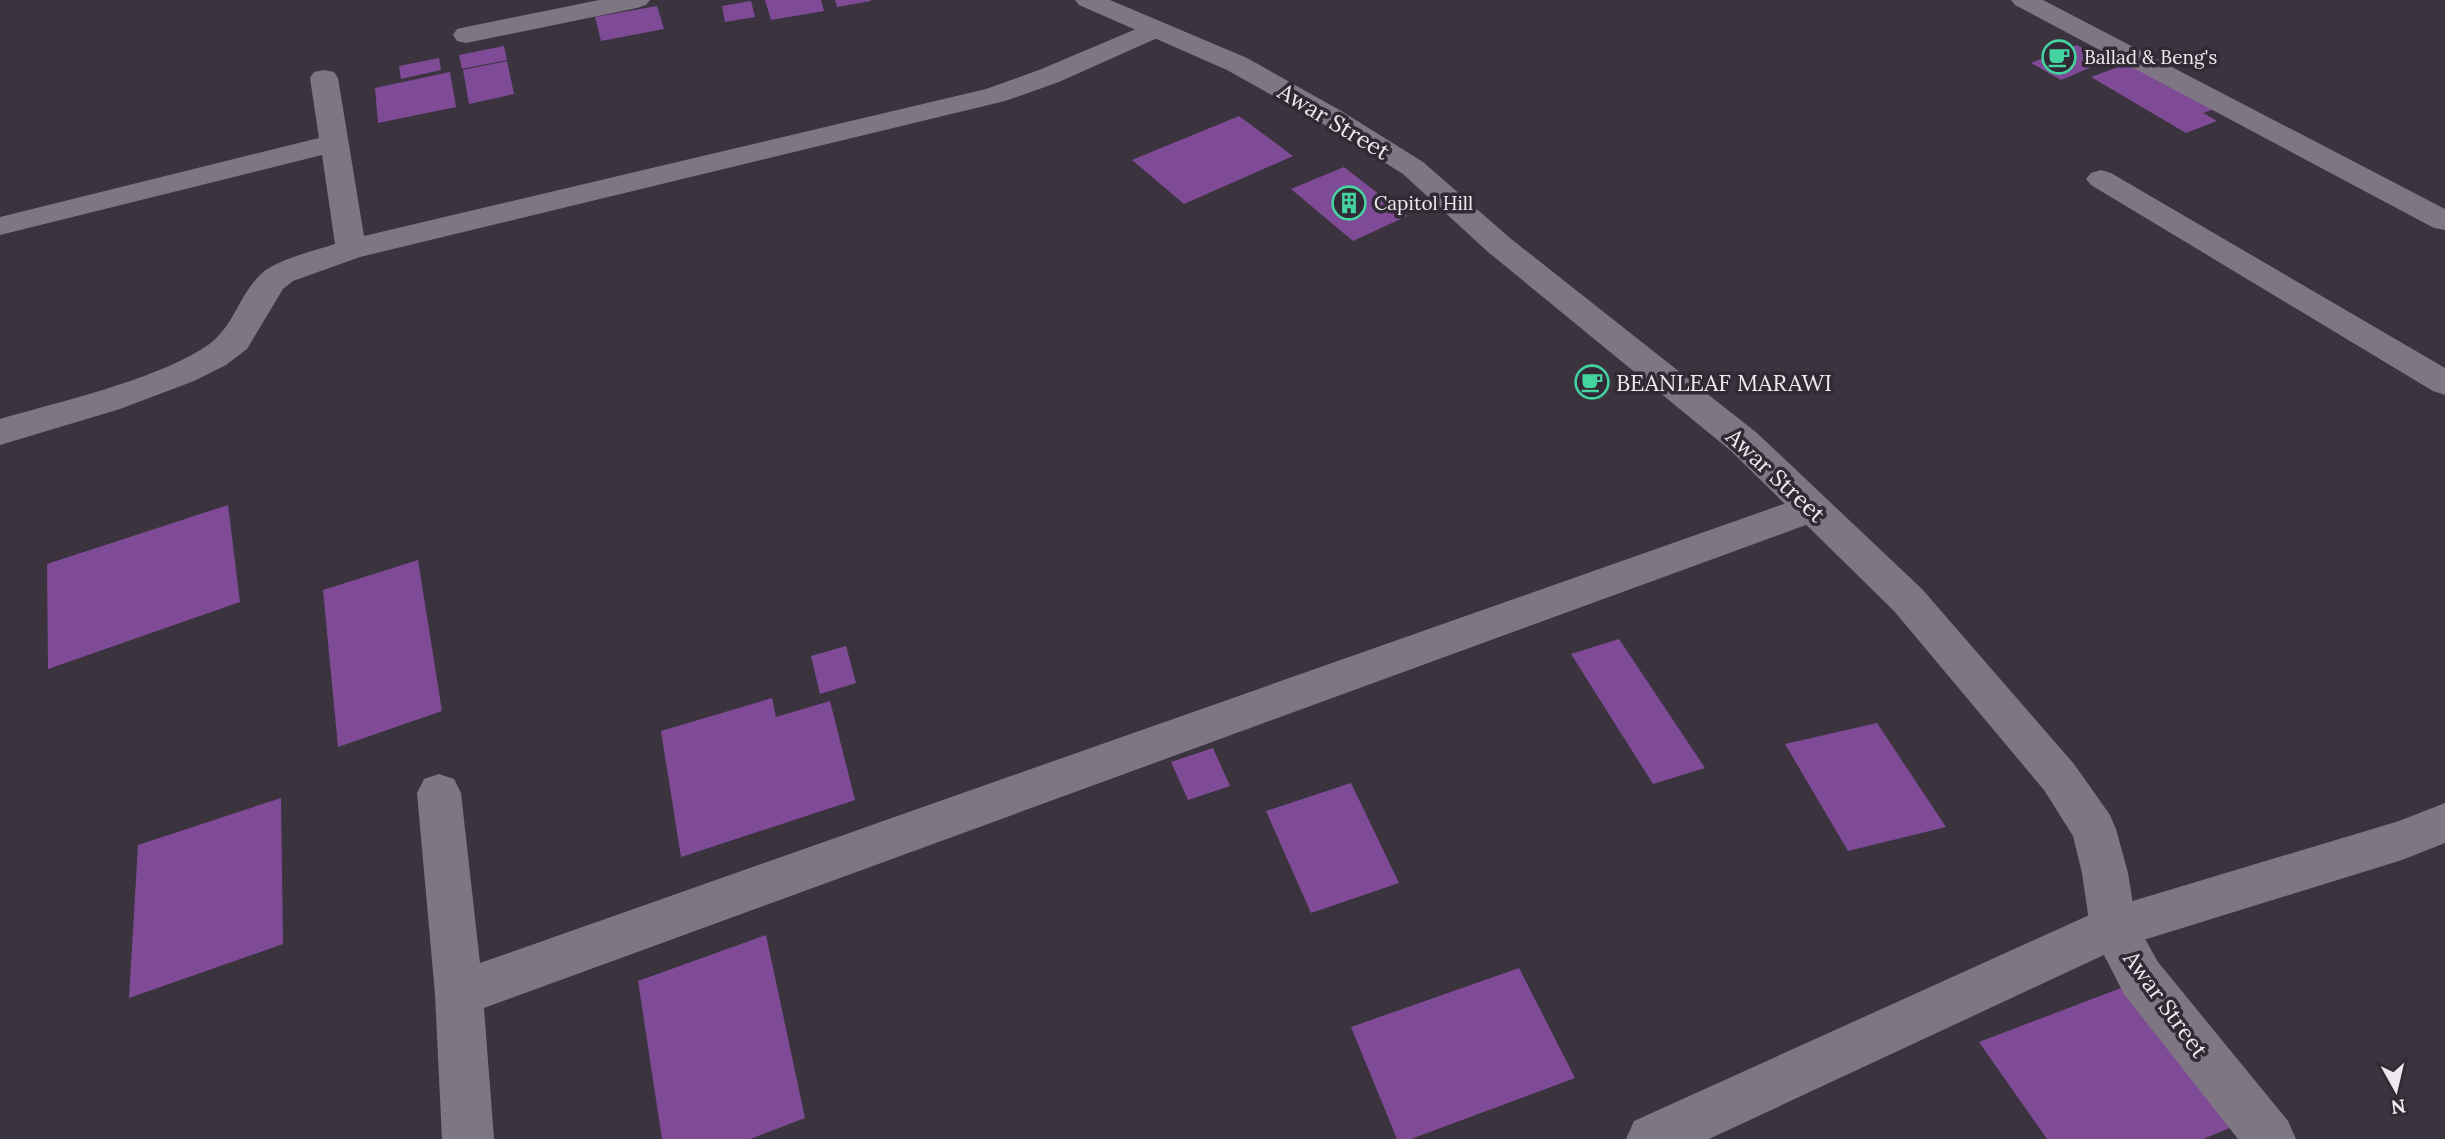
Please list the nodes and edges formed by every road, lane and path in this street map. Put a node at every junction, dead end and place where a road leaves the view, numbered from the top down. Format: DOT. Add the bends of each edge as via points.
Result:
graph roads {
  1 [pos="637,0"];
  2 [pos="1088,0"];
  3 [pos="2024,0"];
  4 [pos="1155,29"];
  5 [pos="466,35"];
  6 [pos="324,78"];
  7 [pos="335,144"];
  8 [pos="2102,179"];
  9 [pos="2445,221"];
  10 [pos="0,226"];
  11 [pos="351,249"];
  12 [pos="2445,383"];
  13 [pos="0,432"];
  14 [pos="1812,508"];
  15 [pos="439,793"];
  16 [pos="2445,823"];
  17 [pos="2113,928"];
  18 [pos="459,994"];
  19 [pos="468,1139"];
  20 [pos="1652,1139"];
  21 [pos="2270,1139"];
  1 -- 5 [label="street"];
  2 -- 4 [label="street, Awar Street"];
  3 -- 9 [label="street"];
  4 -- 11 [label="street" via="995,95"];
  4 -- 14 [label="street, Awar Street" via="1237,64 1413,168 1499,245 1744,442"];
  6 -- 7 [label="street"];
  7 -- 10 [label="street"];
  7 -- 11 [label="street"];
  8 -- 12 [label="street"];
  11 -- 13 [label="street" via="271,282 235,341 214,357 108,400"];
  14 -- 17 [label="street, Awar Street" via="1908,600 2059,777 2094,829"];
  14 -- 18 [label="street"];
  15 -- 18 [label="street"];
  16 -- 17 [label="street"];
  17 -- 20 [label="street"];
  17 -- 21 [label="street, Awar Street" via="2141,978"];
  18 -- 19 [label="street"];
}
